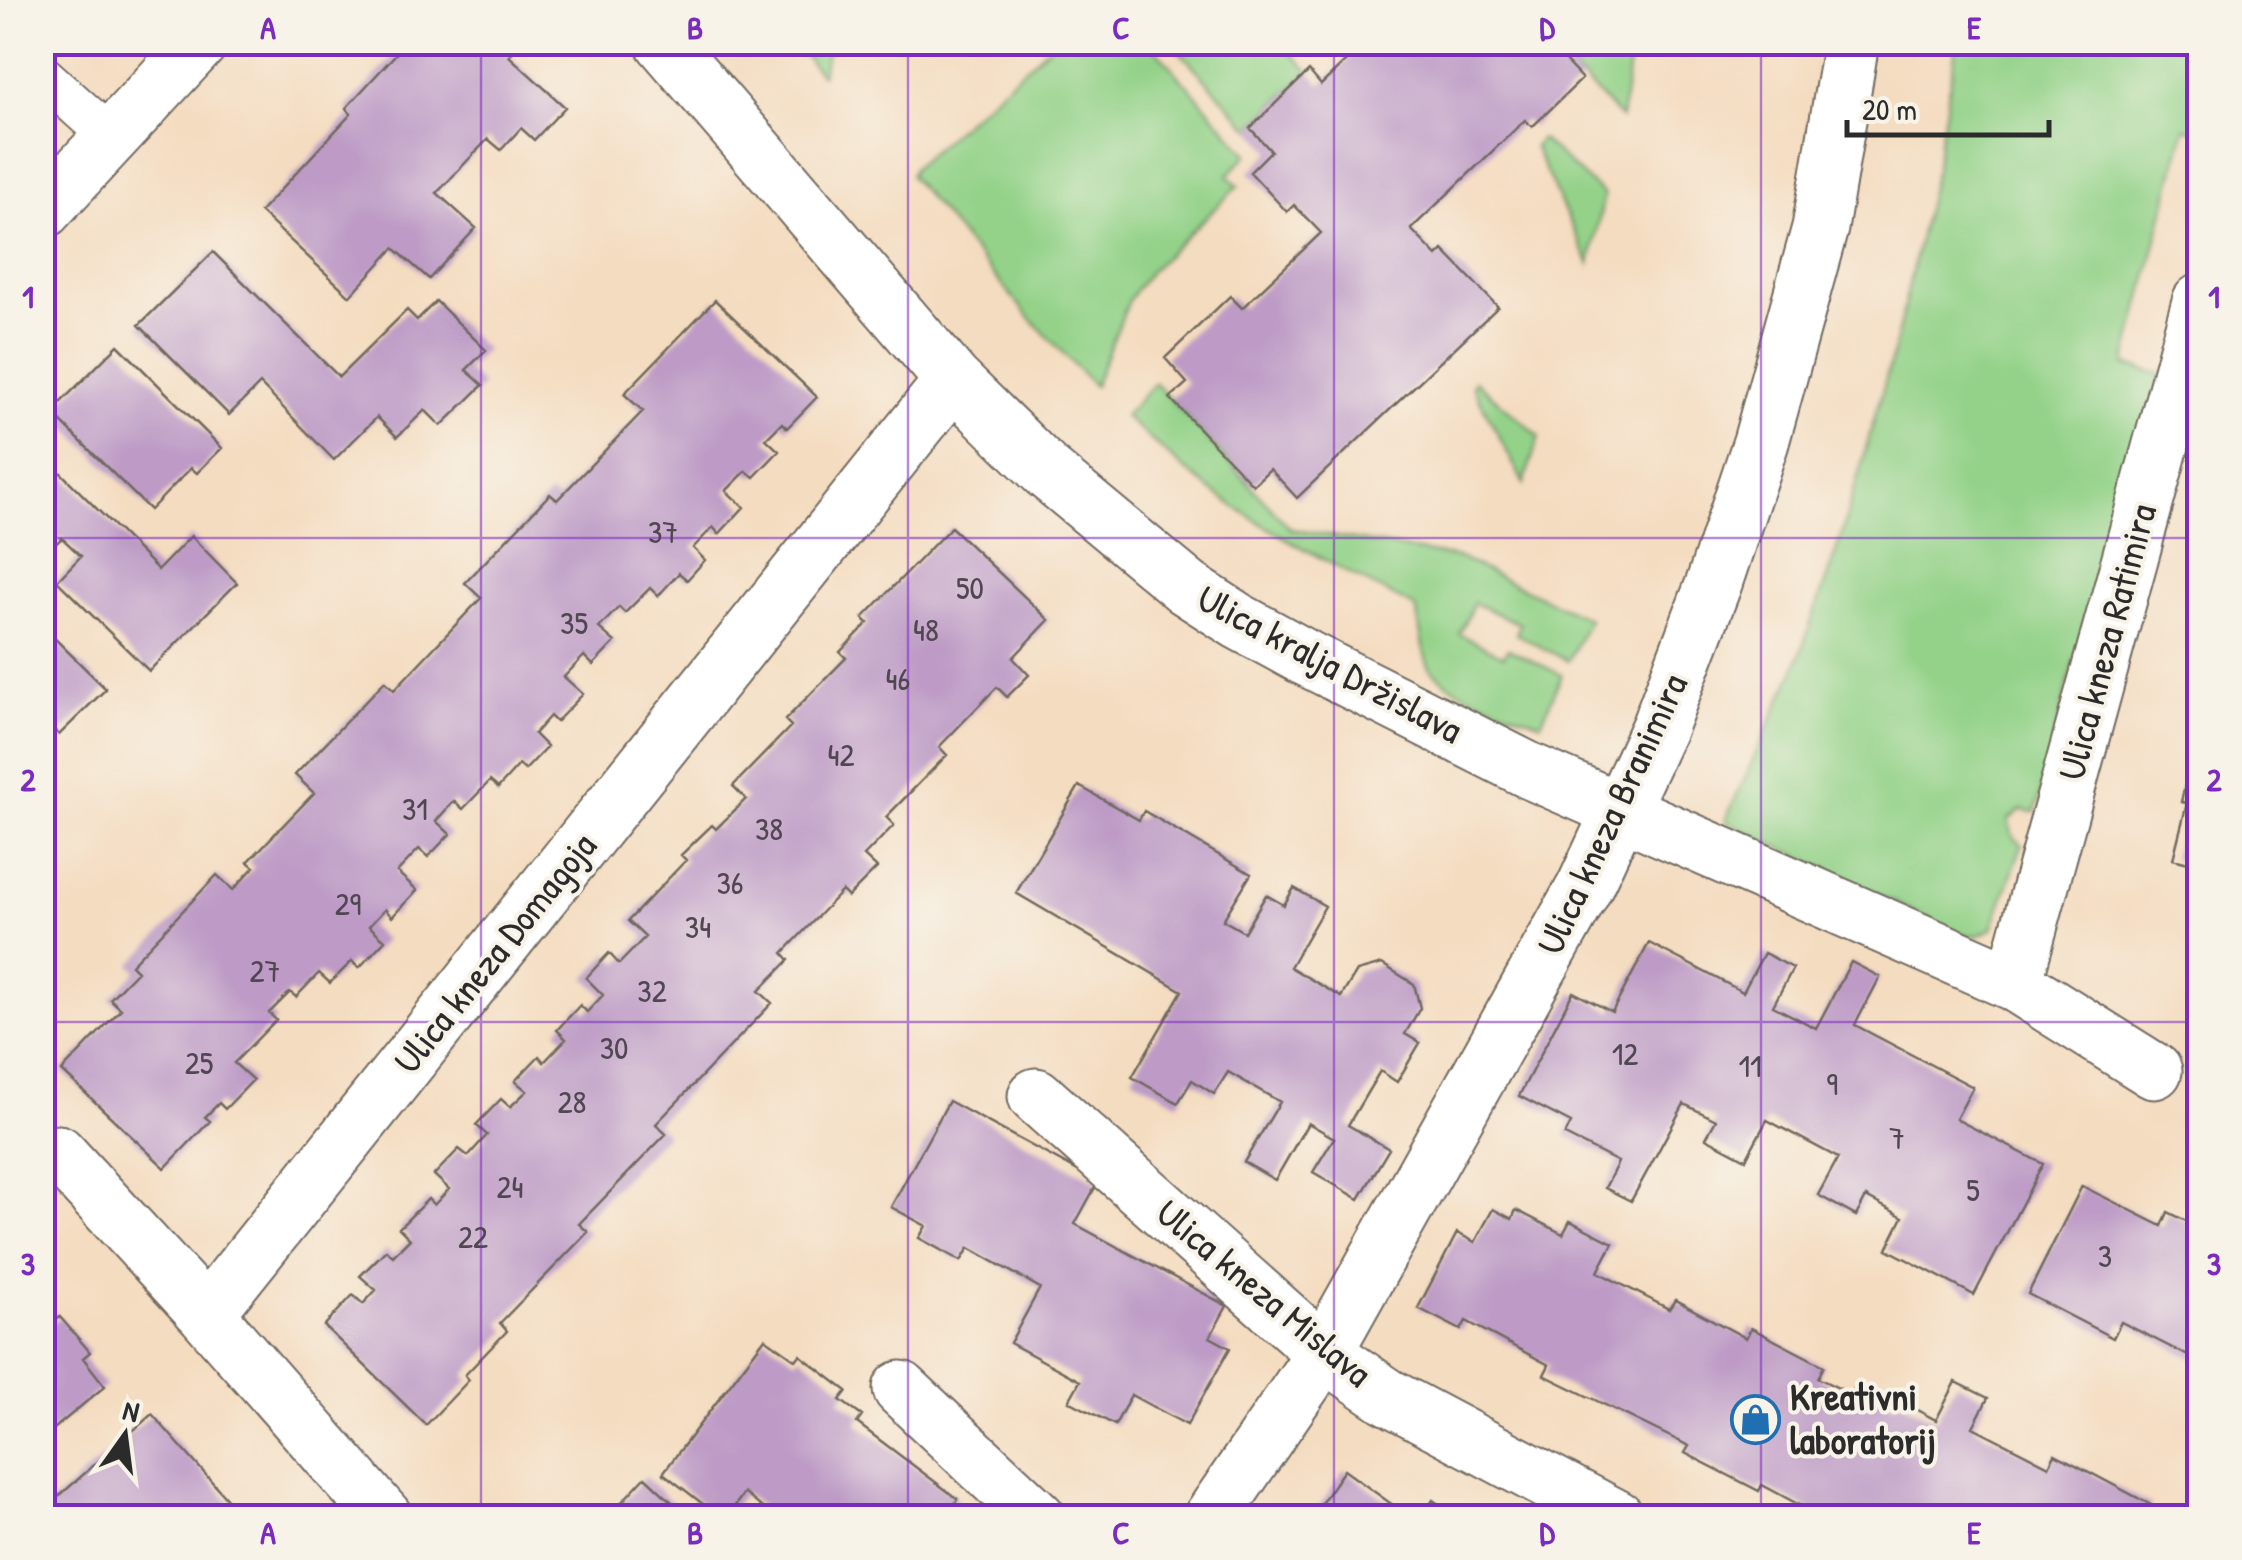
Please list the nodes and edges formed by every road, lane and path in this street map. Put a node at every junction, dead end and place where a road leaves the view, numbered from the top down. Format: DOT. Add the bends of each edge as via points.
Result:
graph roads {
  1 [pos="200,42"];
  2 [pos="662,42"];
  3 [pos="1851,42"];
  4 [pos="42,75"];
  5 [pos="111,138"];
  6 [pos="42,212"];
  7 [pos="2200,302"];
  8 [pos="953,380"];
  9 [pos="1621,813"];
  10 [pos="2014,983"];
  11 [pos="2154,1071"];
  12 [pos="1036,1096"];
  13 [pos="58,1153"];
  14 [pos="206,1314"];
  15 [pos="1324,1353"];
  16 [pos="901,1389"];
  17 [pos="385,1518"];
  18 [pos="1038,1518"];
  19 [pos="1211,1518"];
  20 [pos="1617,1518"];
  1 -- 5 [label="street"];
  2 -- 8 [label="street, Ulica kralja Držislava"];
  3 -- 9 [label="street, Ulica kneza Branimira" via="1820,228 1760,442 1714,584"];
  4 -- 5 [label="lane"];
  5 -- 6 [label="street"];
  7 -- 10 [label="street, Ulica kneza Ratimira"];
  8 -- 9 [label="street, Ulica kralja Držislava" via="1046,471 1187,588 1238,621"];
  8 -- 14 [label="street, Ulica kneza Domagoja"];
  9 -- 10 [label="street, Ulica kralja Držislava"];
  9 -- 15 [label="street, Ulica kneza Branimira"];
  10 -- 11 [label="street, Ulica kralja Držislava"];
  12 -- 15 [label="street, Ulica kneza Mislava"];
  13 -- 14 [label="street"];
  14 -- 17 [label="street"];
  15 -- 19 [label="street, Ulica kneza Branimira"];
  15 -- 20 [label="street, Ulica kneza Mislava" via="1387,1396"];
  16 -- 18 [label="street"];
}
